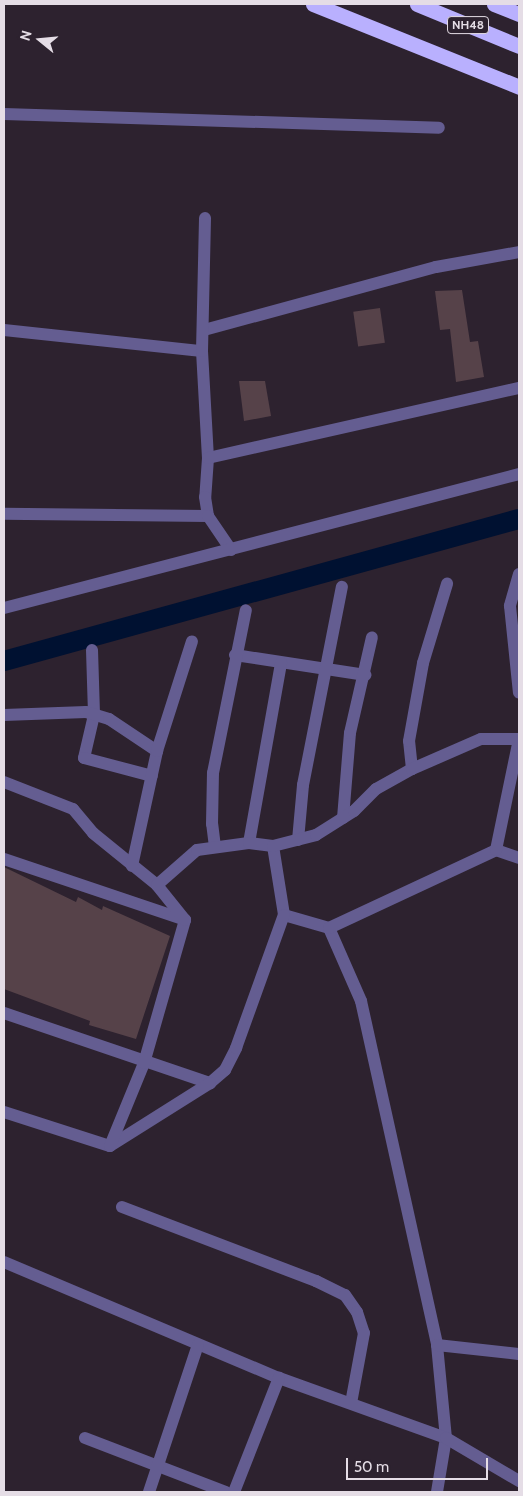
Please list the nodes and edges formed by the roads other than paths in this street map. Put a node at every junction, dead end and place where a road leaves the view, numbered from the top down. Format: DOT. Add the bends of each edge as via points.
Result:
graph roads {
  1 [pos="313,4"];
  2 [pos="417,4"];
  3 [pos="494,4"];
  4 [pos="519,14"];
  5 [pos="519,46"];
  6 [pos="519,87"];
  7 [pos="4,114"];
  8 [pos="439,128"];
  9 [pos="205,218"];
  10 [pos="519,252"];
  11 [pos="4,330"];
  12 [pos="204,330"];
  13 [pos="202,351"];
  14 [pos="519,388"];
  15 [pos="208,458"];
  16 [pos="519,474"];
  17 [pos="4,514"];
  18 [pos="208,516"];
  19 [pos="231,550"];
  20 [pos="519,574"];
  21 [pos="447,584"];
  22 [pos="342,588"];
  23 [pos="4,608"];
  24 [pos="246,610"];
  25 [pos="372,637"];
  26 [pos="192,641"];
  27 [pos="92,650"];
  28 [pos="235,656"];
  29 [pos="282,663"];
  30 [pos="327,670"];
  31 [pos="366,675"];
  32 [pos="519,692"];
  33 [pos="4,715"];
  34 [pos="94,715"];
  35 [pos="519,739"];
  36 [pos="156,751"];
  37 [pos="412,769"];
  38 [pos="152,776"];
  39 [pos="4,782"];
  40 [pos="343,818"];
  41 [pos="298,840"];
  42 [pos="249,843"];
  43 [pos="273,846"];
  44 [pos="215,847"];
  45 [pos="496,850"];
  46 [pos="519,858"];
  47 [pos="4,859"];
  48 [pos="132,866"];
  49 [pos="157,885"];
  50 [pos="284,915"];
  51 [pos="185,920"];
  52 [pos="329,928"];
  53 [pos="4,1013"];
  54 [pos="144,1063"];
  55 [pos="210,1083"];
  56 [pos="4,1112"];
  57 [pos="110,1146"];
  58 [pos="122,1207"];
  59 [pos="4,1262"];
  60 [pos="198,1345"];
  61 [pos="437,1346"];
  62 [pos="519,1354"];
  63 [pos="279,1378"];
  64 [pos="351,1403"];
  65 [pos="85,1438"];
  66 [pos="446,1438"];
  67 [pos="158,1465"];
  68 [pos="519,1481"];
  69 [pos="149,1492"];
  70 [pos="226,1492"];
  71 [pos="234,1492"];
  72 [pos="437,1492"];
  1 -- 6 [label="highway"];
  2 -- 5 [label="highway, NH48"];
  3 -- 4 [label="highway, NH48"];
  7 -- 8 [label="street"];
  9 -- 12 [label="street"];
  10 -- 12 [label="street" via="436,266"];
  11 -- 13 [label="street"];
  12 -- 13 [label="street"];
  13 -- 15 [label="street"];
  14 -- 15 [label="street"];
  15 -- 18 [label="street" via="205,497"];
  16 -- 19 [label="street"];
  17 -- 18 [label="street"];
  18 -- 19 [label="street"];
  19 -- 23 [label="street"];
  20 -- 32 [label="street" via="510,606"];
  21 -- 37 [label="street" via="423,663 409,741"];
  22 -- 30 [label="street"];
  24 -- 28 [label="street"];
  25 -- 31 [label="street"];
  26 -- 36 [label="street"];
  27 -- 34 [label="street"];
  28 -- 29 [label="street"];
  28 -- 44 [label="street" via="213,773"];
  29 -- 30 [label="street"];
  29 -- 42 [label="street"];
  30 -- 31 [label="street"];
  30 -- 41 [label="street" via="303,785"];
  31 -- 40 [label="street" via="350,733"];
  33 -- 34 [label="street"];
  34 -- 36 [label="street" via="109,719"];
  34 -- 38 [label="street" via="84,758"];
  35 -- 37 [label="street" via="481,739"];
  35 -- 45 [label="street"];
  36 -- 38 [label="street"];
  37 -- 40 [label="street" via="376,789"];
  38 -- 48 [label="street"];
  39 -- 48 [label="street" via="73,809 93,833"];
  40 -- 41 [label="street" via="316,835"];
  41 -- 43 [label="street"];
  42 -- 43 [label="street"];
  42 -- 44 [label="street"];
  43 -- 50 [label="street"];
  44 -- 49 [label="street" via="197,850"];
  45 -- 46 [label="street"];
  45 -- 52 [label="street"];
  47 -- 51 [label="street"];
  48 -- 49 [label="street"];
  49 -- 51 [label="street"];
  50 -- 52 [label="street"];
  50 -- 55 [label="street" via="236,1048 225,1070"];
  51 -- 54 [label="street"];
  52 -- 61 [label="street" via="361,1001"];
  53 -- 54 [label="street"];
  54 -- 55 [label="street"];
  54 -- 57 [label="street"];
  55 -- 57 [label="street"];
  56 -- 57 [label="street"];
  58 -- 64 [label="street" via="345,1295 357,1312 364,1333"];
  59 -- 60 [label="street"];
  60 -- 63 [label="street"];
  60 -- 67 [label="street"];
  61 -- 62 [label="street"];
  61 -- 66 [label="street"];
  63 -- 64 [label="street"];
  63 -- 71 [label="street"];
  64 -- 66 [label="street"];
  65 -- 67 [label="street"];
  66 -- 68 [label="street"];
  66 -- 72 [label="street"];
  67 -- 69 [label="street"];
  67 -- 70 [label="street"];
}
